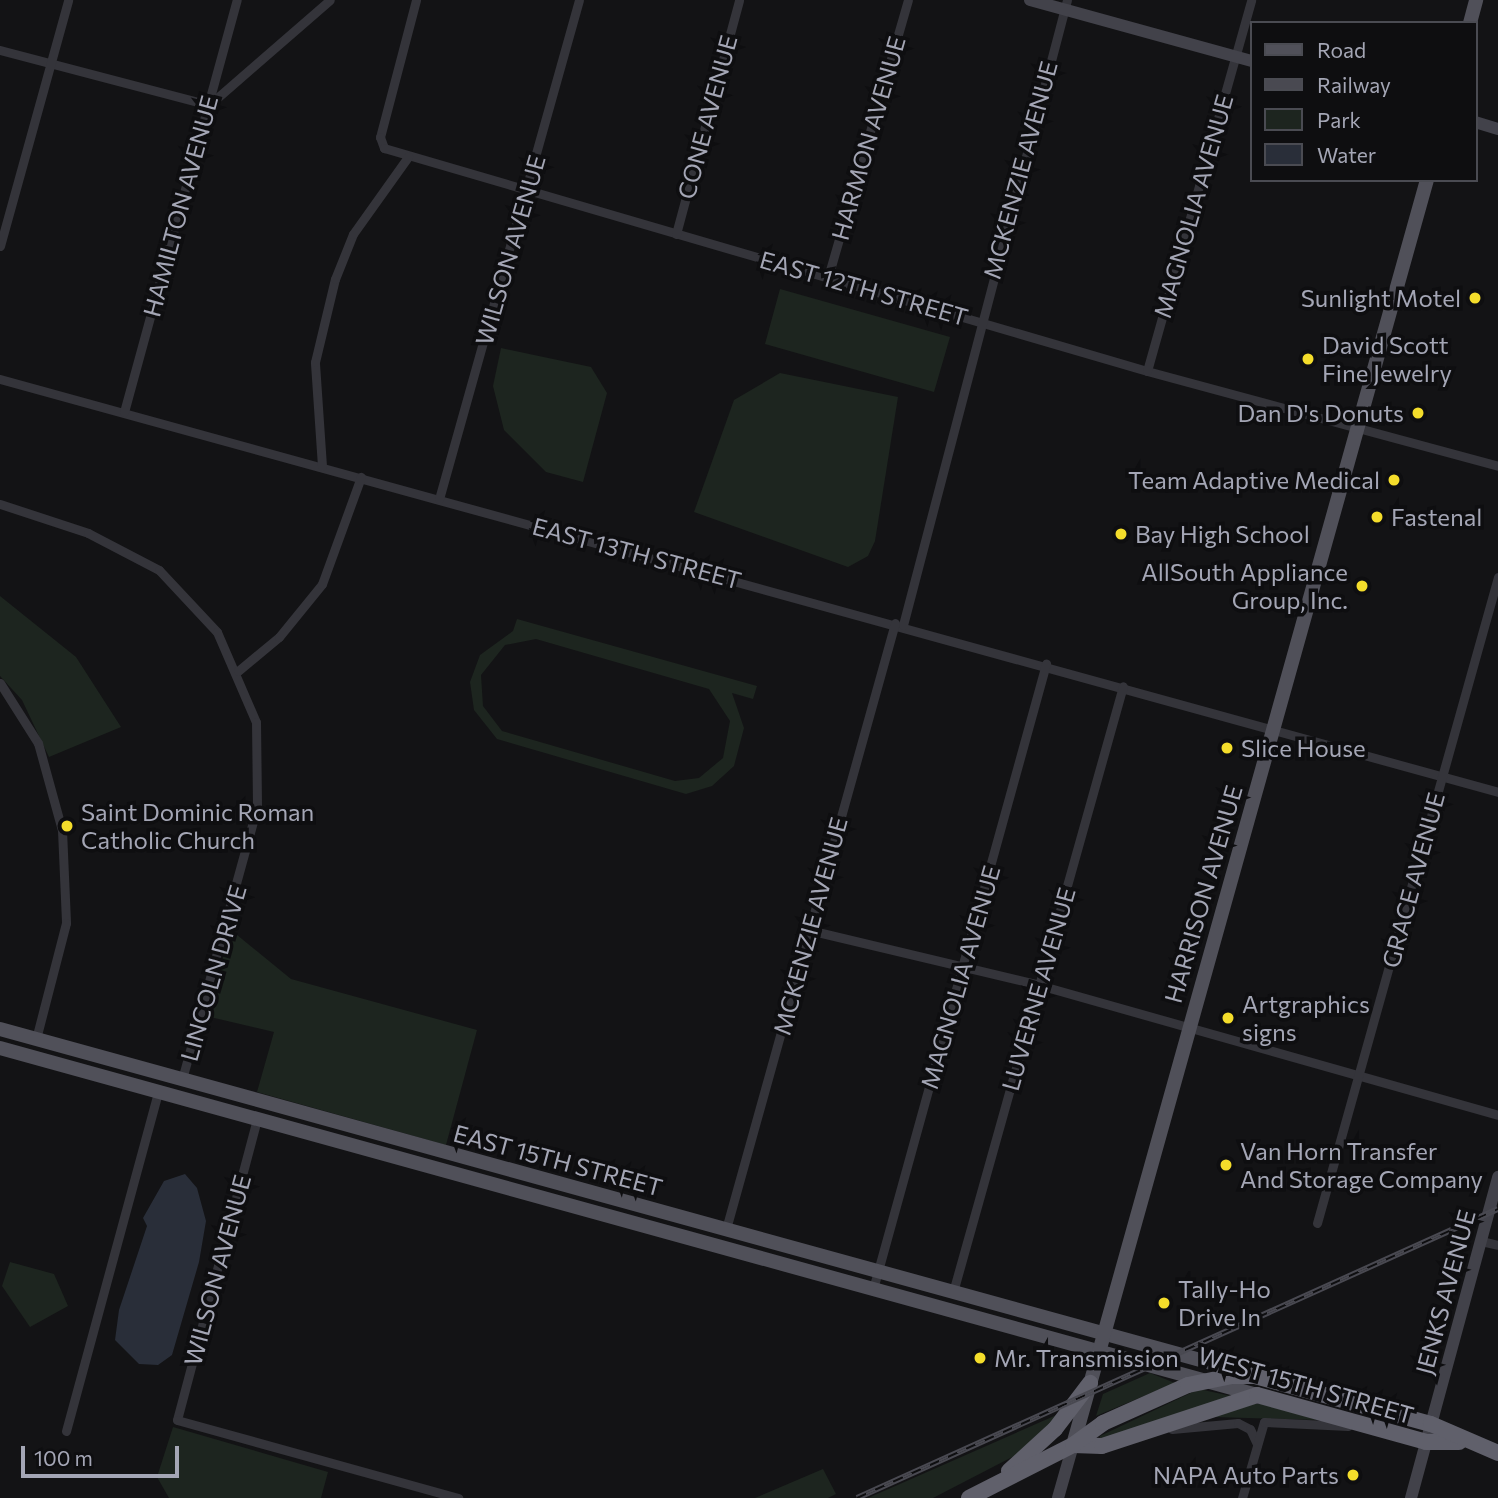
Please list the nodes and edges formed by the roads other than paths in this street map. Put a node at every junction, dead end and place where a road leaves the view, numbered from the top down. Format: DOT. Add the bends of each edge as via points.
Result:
graph roads {
  1 [pos="68,0"];
  2 [pos="237,0"];
  3 [pos="330,0"];
  4 [pos="416,0"];
  5 [pos="579,0"];
  6 [pos="739,0"];
  7 [pos="908,0"];
  8 [pos="1030,0"];
  9 [pos="1251,0"];
  10 [pos="1476,0"];
  11 [pos="1065,5"];
  12 [pos="1471,21"];
  13 [pos="0,50"];
  14 [pos="1235,56"];
  15 [pos="1250,61"];
  16 [pos="50,64"];
  17 [pos="209,105"];
  18 [pos="1477,123"];
  19 [pos="1498,129"];
  20 [pos="408,157"];
  21 [pos="1426,182"];
  22 [pos="528,191"];
  23 [pos="676,234"];
  24 [pos="0,246"];
  25 [pos="828,277"];
  26 [pos="979,322"];
  27 [pos="1147,371"];
  28 [pos="0,379"];
  29 [pos="124,412"];
  30 [pos="1357,428"];
  31 [pos="322,466"];
  32 [pos="1498,466"];
  33 [pos="361,477"];
  34 [pos="439,499"];
  35 [pos="0,503"];
  36 [pos="1498,577"];
  37 [pos="899,624"];
  38 [pos="1046,664"];
  39 [pos="239,671"];
  40 [pos="0,683"];
  41 [pos="1123,686"];
  42 [pos="1273,729"];
  43 [pos="1442,776"];
  44 [pos="1498,792"];
  45 [pos="809,930"];
  46 [pos="964,966"];
  47 [pos="1040,985"];
  48 [pos="1189,1027"];
  49 [pos="0,1029"];
  50 [pos="36,1039"];
  51 [pos="0,1048"];
  52 [pos="31,1056"];
  53 [pos="163,1074"];
  54 [pos="1360,1075"];
  55 [pos="182,1080"];
  56 [pos="158,1092"];
  57 [pos="177,1097"];
  58 [pos="262,1102"];
  59 [pos="1498,1115"];
  60 [pos="257,1119"];
  61 [pos="345,1125"];
  62 [pos="341,1142"];
  63 [pos="456,1155"];
  64 [pos="451,1172"];
  65 [pos="1498,1177"];
  66 [pos="579,1189"];
  67 [pos="574,1206"];
  68 [pos="1317,1223"];
  69 [pos="726,1229"];
  70 [pos="1481,1241"];
  71 [pos="1498,1245"];
  72 [pos="721,1247"];
  73 [pos="878,1272"];
  74 [pos="873,1289"];
  75 [pos="953,1292"];
  76 [pos="948,1310"];
  77 [pos="1104,1334"];
  78 [pos="1099,1351"];
  79 [pos="1255,1376"];
  80 [pos="1205,1381"];
  81 [pos="1090,1383"];
  82 [pos="1257,1395"];
  83 [pos="1431,1424"];
  84 [pos="1369,1426"];
  85 [pos="66,1431"];
  86 [pos="1146,1431"];
  87 [pos="1426,1442"];
  88 [pos="1461,1442"];
  89 [pos="1257,1444"];
  90 [pos="1073,1445"];
  91 [pos="1498,1453"];
  92 [pos="990,1488"];
  93 [pos="458,1498"];
  94 [pos="969,1498"];
  95 [pos="1058,1498"];
  96 [pos="1242,1498"];
  97 [pos="1411,1498"];
  1 -- 16 [label="street"];
  2 -- 17 [label="street, HAMILTON AVENUE"];
  3 -- 17 [label="street"];
  4 -- 20 [label="street, EAST 12TH STREET" via="380,137 384,148"];
  5 -- 22 [label="street, WILSON AVENUE"];
  6 -- 23 [label="street, CONE AVENUE"];
  7 -- 25 [label="street, HARMON AVENUE"];
  8 -- 11 [label="street"];
  9 -- 14 [label="street, MAGNOLIA AVENUE"];
  10 -- 12 [label="main road"];
  11 -- 14 [label="street"];
  11 -- 26 [label="street, MCKENZIE AVENUE"];
  13 -- 16 [label="street"];
  14 -- 15 [label="street"];
  14 -- 27 [label="street, MAGNOLIA AVENUE"];
  16 -- 17 [label="street"];
  16 -- 24 [label="street"];
  17 -- 29 [label="street, HAMILTON AVENUE"];
  18 -- 19 [label="street"];
  20 -- 22 [label="street, EAST 12TH STREET"];
  20 -- 31 [label="street" via="353,234 335,279 315,362"];
  21 -- 30 [label="main road, HARRISON AVENUE"];
  22 -- 23 [label="street, EAST 12TH STREET"];
  22 -- 34 [label="street, WILSON AVENUE"];
  23 -- 25 [label="street, EAST 12TH STREET"];
  25 -- 26 [label="street, EAST 12TH STREET"];
  26 -- 27 [label="street, EAST 12TH STREET"];
  26 -- 37 [label="street, MCKENZIE AVENUE" via="980,339"];
  27 -- 30 [label="street, EAST 12TH STREET"];
  28 -- 29 [label="street, EAST 13TH STREET"];
  29 -- 31 [label="street, EAST 13TH STREET"];
  30 -- 32 [label="street, EAST 12TH STREET"];
  30 -- 42 [label="main road, HARRISON AVENUE"];
  31 -- 33 [label="street, EAST 13TH STREET"];
  33 -- 34 [label="street, EAST 13TH STREET"];
  33 -- 39 [label="street" via="322,584 279,637"];
  34 -- 37 [label="street, EAST 13TH STREET"];
  35 -- 39 [label="street, LINCOLN DRIVE" via="88,533 159,570 186,592"];
  36 -- 43 [label="street, GRACE AVENUE"];
  37 -- 38 [label="street, EAST 13TH STREET"];
  37 -- 45 [label="street, MCKENZIE AVENUE"];
  38 -- 41 [label="street, EAST 13TH STREET"];
  38 -- 46 [label="street, MAGNOLIA AVENUE"];
  39 -- 55 [label="street, LINCOLN DRIVE" via="260,743 257,807"];
  40 -- 50 [label="street" via="38,743 62,830 66,923"];
  41 -- 42 [label="street, EAST 13TH STREET"];
  41 -- 47 [label="street, LUVERNE AVENUE"];
  42 -- 43 [label="street, EAST 13TH STREET"];
  42 -- 48 [label="main road, HARRISON AVENUE"];
  43 -- 44 [label="street, EAST 13TH STREET"];
  43 -- 54 [label="street, GRACE AVENUE"];
  45 -- 46 [label="street"];
  45 -- 69 [label="street, MCKENZIE AVENUE"];
  46 -- 47 [label="street"];
  46 -- 73 [label="street, MAGNOLIA AVENUE"];
  47 -- 48 [label="street"];
  47 -- 75 [label="street, LUVERNE AVENUE"];
  48 -- 54 [label="street"];
  48 -- 77 [label="main road, HARRISON AVENUE"];
  49 -- 50 [label="main road, EAST 15TH STREET"];
  50 -- 52 [label="main road"];
  50 -- 53 [label="main road, EAST 15TH STREET"];
  51 -- 52 [label="main road, EAST 15TH STREET"];
  52 -- 56 [label="main road, EAST 15TH STREET"];
  53 -- 55 [label="main road, EAST 15TH STREET"];
  53 -- 56 [label="main road"];
  54 -- 59 [label="street"];
  54 -- 68 [label="street, GRACE AVENUE"];
  55 -- 57 [label="main road"];
  55 -- 58 [label="main road, EAST 15TH STREET"];
  56 -- 57 [label="main road, EAST 15TH STREET"];
  56 -- 85 [label="street"];
  57 -- 60 [label="main road, EAST 15TH STREET"];
  58 -- 60 [label="main road"];
  58 -- 61 [label="main road, EAST 15TH STREET"];
  60 -- 62 [label="main road, EAST 15TH STREET"];
  60 -- 93 [label="street, WILSON AVENUE" via="177,1420"];
  61 -- 62 [label="main road"];
  61 -- 63 [label="main road, EAST 15TH STREET"];
  62 -- 64 [label="main road, EAST 15TH STREET"];
  63 -- 64 [label="main road"];
  63 -- 66 [label="main road, EAST 15TH STREET"];
  64 -- 67 [label="main road, EAST 15TH STREET"];
  65 -- 70 [label="street, JENKS AVENUE"];
  66 -- 67 [label="main road"];
  66 -- 69 [label="main road, EAST 15TH STREET"];
  67 -- 72 [label="main road, EAST 15TH STREET"];
  69 -- 72 [label="main road"];
  69 -- 73 [label="main road, EAST 15TH STREET"];
  70 -- 71 [label="street"];
  70 -- 83 [label="street, JENKS AVENUE"];
  72 -- 74 [label="main road, EAST 15TH STREET"];
  73 -- 74 [label="street, MAGNOLIA AVENUE"];
  73 -- 75 [label="main road, EAST 15TH STREET"];
  74 -- 76 [label="main road, EAST 15TH STREET"];
  75 -- 76 [label="main road"];
  75 -- 77 [label="main road, EAST 15TH STREET"];
  76 -- 78 [label="main road, EAST 15TH STREET"];
  77 -- 78 [label="main road, HARRISON AVENUE"];
  77 -- 79 [label="main road, WEST 15TH STREET"];
  78 -- 80 [label="main road, WEST 15TH STREET"];
  78 -- 81 [label="main road, HARRISON AVENUE"];
  79 -- 80 [label="highway"];
  79 -- 83 [label="highway, WEST 15TH STREET"];
  80 -- 82 [label="main road, WEST 15TH STREET"];
  80 -- 90 [label="highway" via="1102,1423"];
  81 -- 90 [label="main road, HARRISON AVENUE"];
  81 -- 92 [label="highway" via="1049,1436"];
  82 -- 84 [label="highway, WEST 15TH STREET"];
  82 -- 86 [label="highway"];
  83 -- 87 [label="street, JENKS AVENUE"];
  83 -- 88 [label="highway, WEST 15TH STREET"];
  84 -- 87 [label="highway, WEST 15TH STREET"];
  84 -- 89 [label="street" via="1264,1422"];
  86 -- 89 [label="street" via="1238,1423 1250,1429"];
  86 -- 90 [label="highway" via="1102,1446"];
  87 -- 88 [label="highway, WEST 15TH STREET"];
  87 -- 97 [label="street, JENKS AVENUE"];
  88 -- 91 [label="highway, WEST 15TH STREET"];
  89 -- 96 [label="street"];
  90 -- 92 [label="highway"];
  90 -- 95 [label="street, HARRISON AVENUE"];
  92 -- 94 [label="highway"];
}
